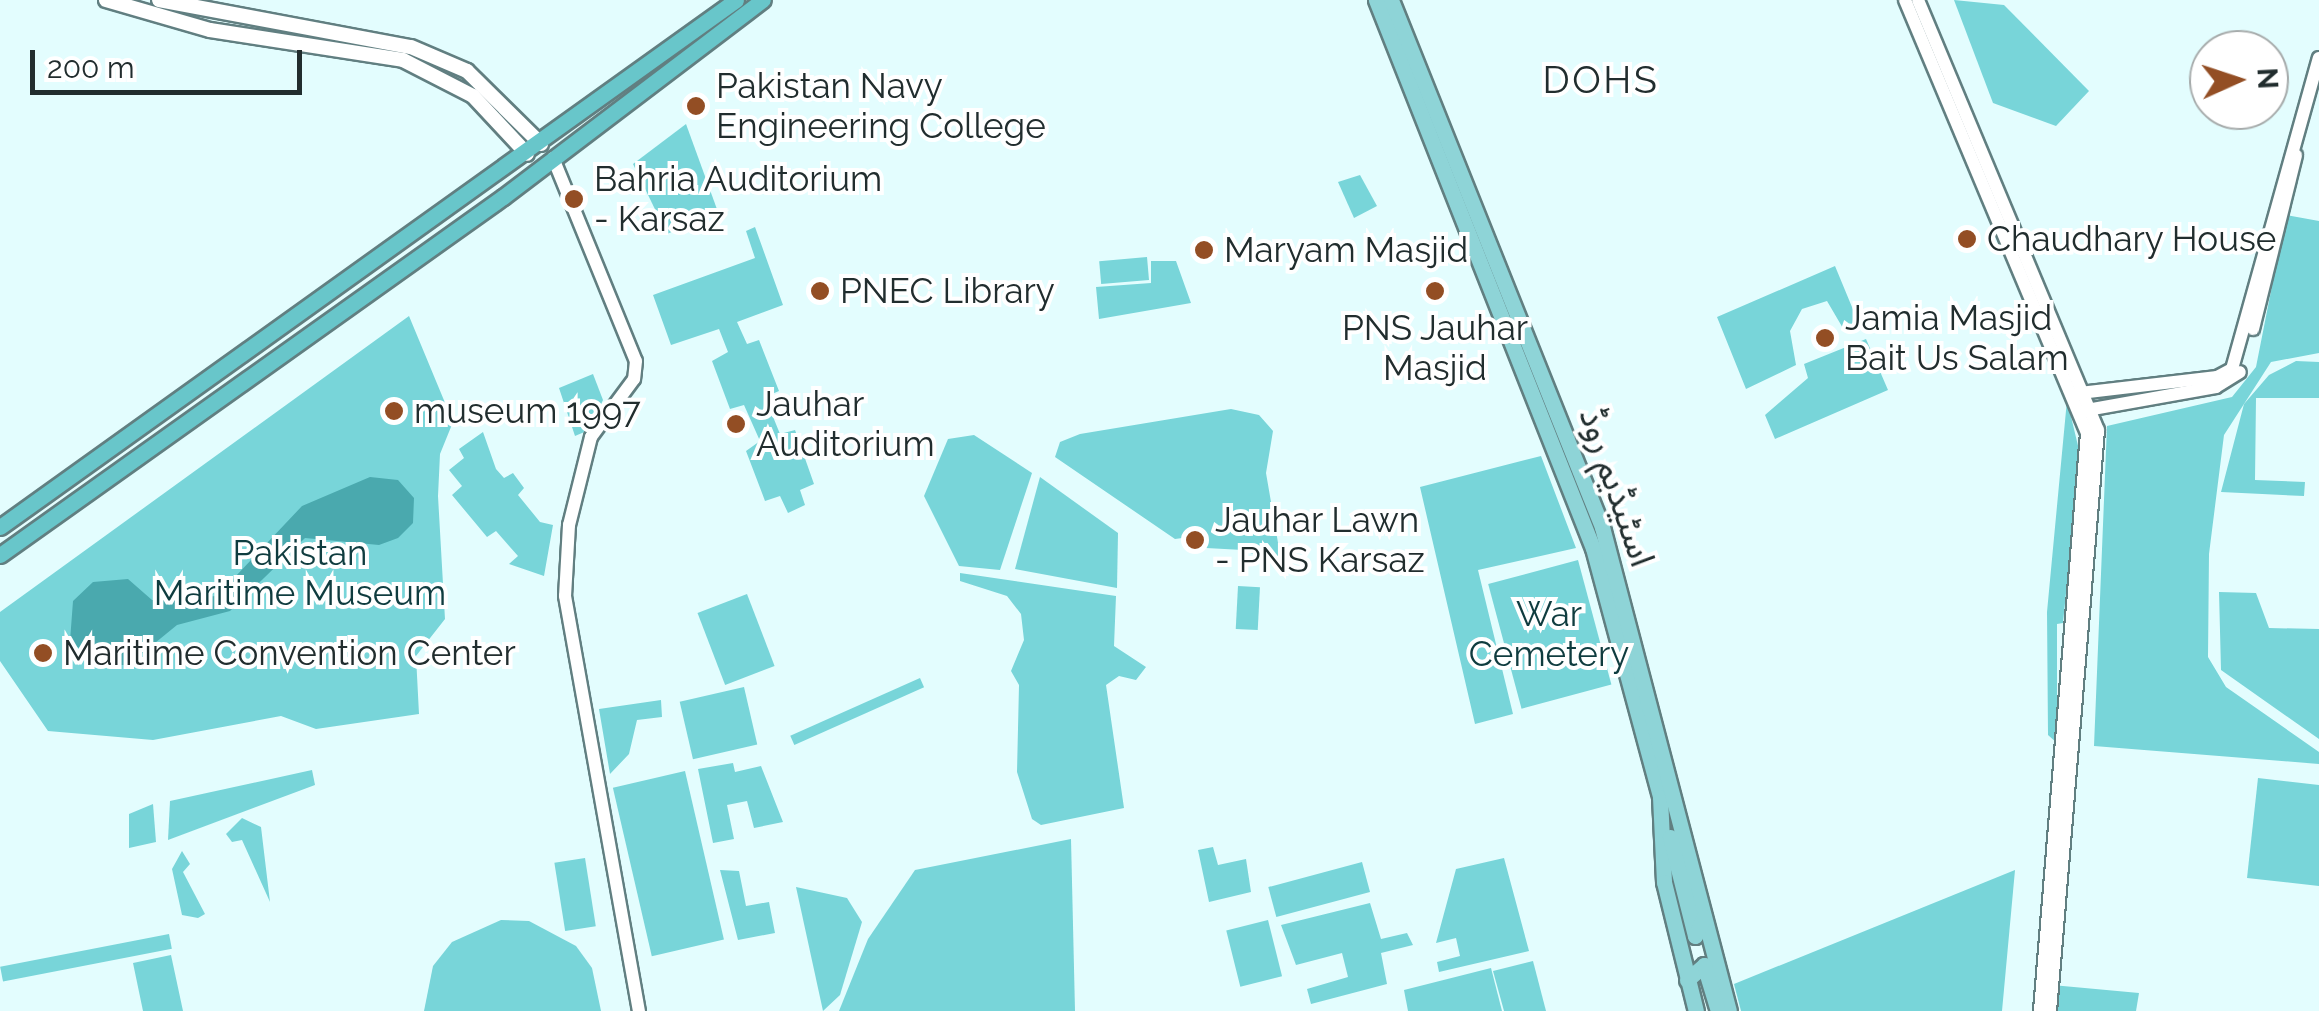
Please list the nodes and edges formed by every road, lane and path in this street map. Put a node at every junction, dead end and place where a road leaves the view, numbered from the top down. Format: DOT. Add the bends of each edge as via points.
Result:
graph roads {
  1 [pos="106,0"];
  2 [pos="159,0"];
  3 [pos="736,0"];
  4 [pos="763,0"];
  5 [pos="1376,0"];
  6 [pos="1391,0"];
  7 [pos="1905,0"];
  8 [pos="1918,0"];
  9 [pos="2319,58"];
  10 [pos="2319,77"];
  11 [pos="534,149"];
  12 [pos="553,158"];
  13 [pos="2079,394"];
  14 [pos="2086,410"];
  15 [pos="0,527"];
  16 [pos="0,556"];
  17 [pos="1660,797"];
  18 [pos="1704,917"];
  19 [pos="1687,980"];
  20 [pos="639,1011"];
  21 [pos="1696,1011"];
  22 [pos="1718,1011"];
  23 [pos="1730,1011"];
  24 [pos="2040,1011"];
  25 [pos="2050,1011"];
  1 -- 11 [label="main road" via="198,27 404,60 472,96"];
  2 -- 11 [label="main road" via="411,47 467,71"];
  3 -- 11 [label="highway"];
  4 -- 12 [label="highway"];
  5 -- 17 [label="main road, اسٹیڈیم روڈ" via="1585,524"];
  6 -- 18 [label="main road, اسٹیڈیم روڈ" via="1602,528"];
  7 -- 13 [label="street"];
  8 -- 13 [label="street"];
  9 -- 13 [label="street" via="2232,369 2218,378"];
  10 -- 14 [label="street" via="2240,372 2216,387"];
  11 -- 15 [label="highway"];
  12 -- 16 [label="highway"];
  12 -- 20 [label="street" via="636,360 634,380 591,436 568,525 565,596"];
  13 -- 14 [label="street"];
  14 -- 24 [label="street" via="2087,467"];
  14 -- 25 [label="street" via="2098,456"];
  17 -- 18 [label="main road" via="1695,936"];
  17 -- 19 [label="main road, اسٹیڈیم روڈ" via="1664,882"];
  18 -- 23 [label="main road, اسٹیڈیم روڈ"];
  19 -- 21 [label="main road, اسٹیڈیم روڈ"];
  19 -- 22 [label="main road" via="1704,965"];
}
